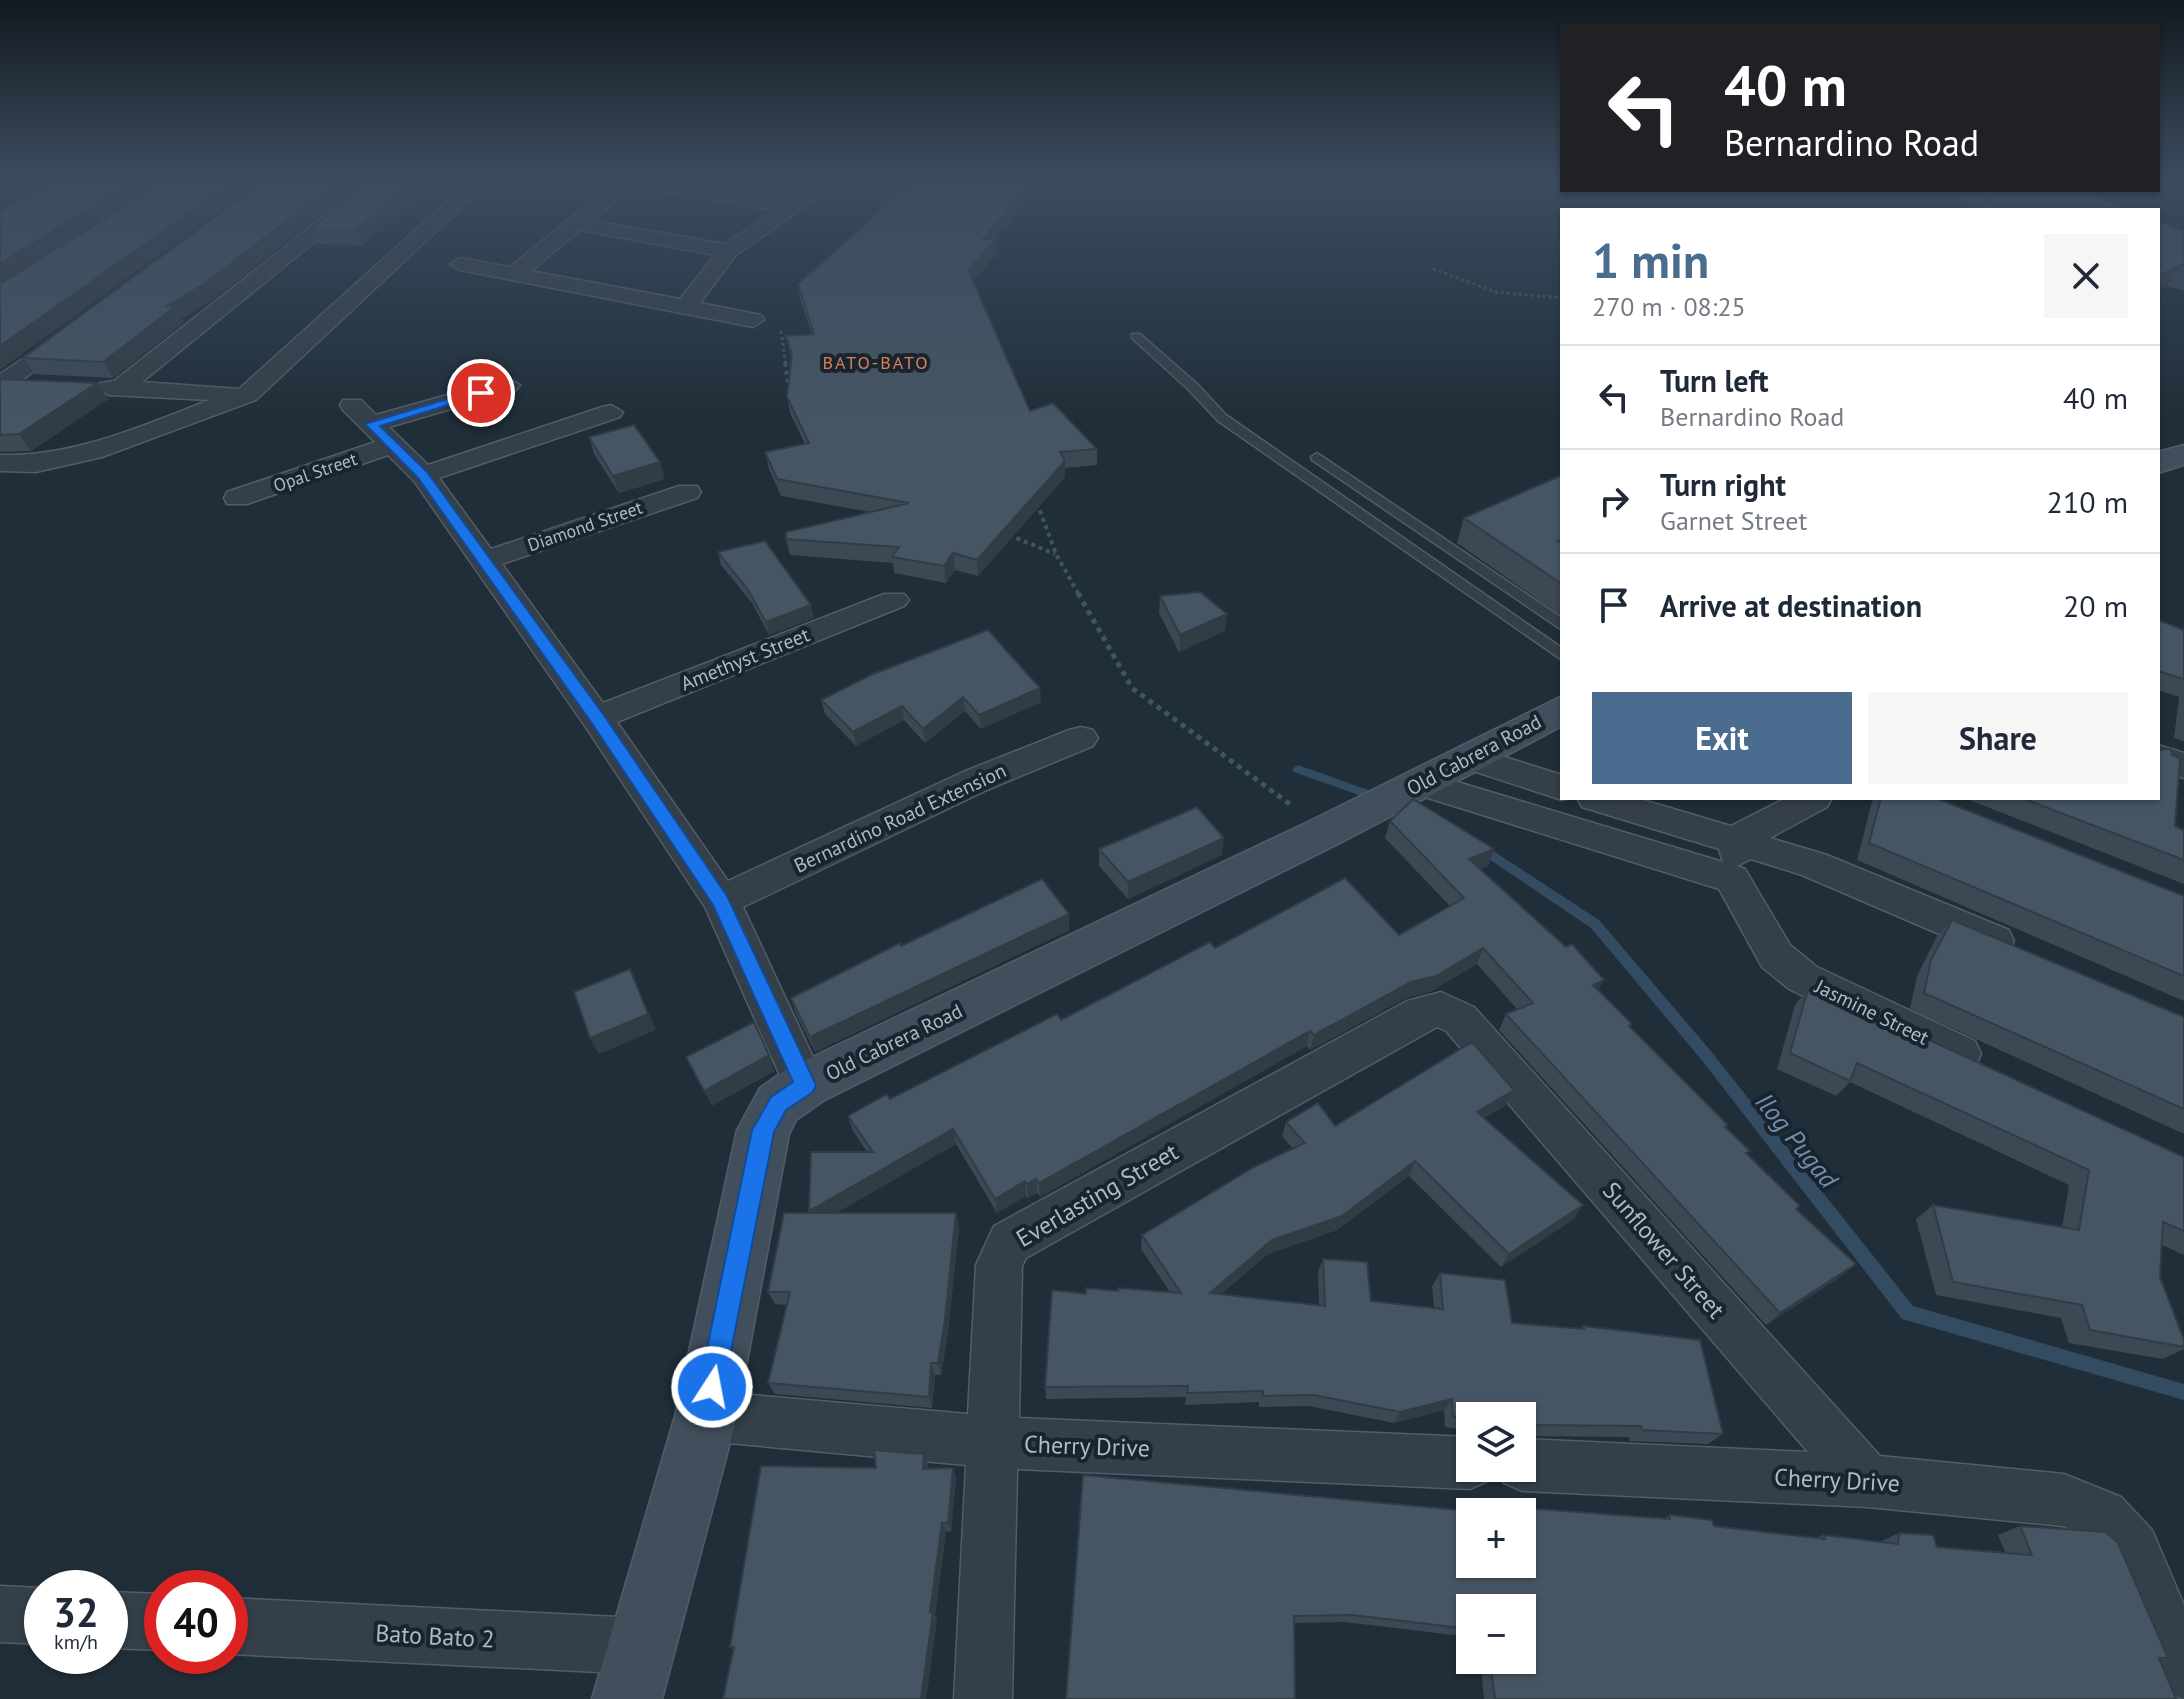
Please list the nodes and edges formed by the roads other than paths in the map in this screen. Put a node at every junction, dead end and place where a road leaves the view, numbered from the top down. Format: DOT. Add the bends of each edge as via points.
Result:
graph roads {
  1 [pos="282,259"];
  2 [pos="395,259"];
  3 [pos="533,259"];
  4 [pos="723,259"];
  5 [pos="460,264"];
  6 [pos="515,274"];
  7 [pos="686,306"];
  8 [pos="753,320"];
  9 [pos="78,328"];
  10 [pos="1136,336"];
  11 [pos="1,384"];
  12 [pos="46,385"];
  13 [pos="508,385"];
  14 [pos="90,388"];
  15 [pos="119,389"];
  16 [pos="247,395"];
  17 [pos="611,412"];
  18 [pos="372,425"];
  19 [pos="2184,454"];
  20 [pos="1317,457"];
  21 [pos="2160,462"];
  22 [pos="0,463"];
  23 [pos="423,475"];
  24 [pos="688,492"];
  25 [pos="237,498"];
  26 [pos="483,561"];
  27 [pos="894,600"];
  28 [pos="1560,624"];
  29 [pos="1560,654"];
  30 [pos="1560,710"];
  31 [pos="597,718"];
  32 [pos="1081,738"];
  33 [pos="1470,758"];
  34 [pos="2160,758"];
  35 [pos="2184,766"];
  36 [pos="1421,783"];
  37 [pos="1560,787"];
  38 [pos="1601,800"];
  39 [pos="1811,800"];
  40 [pos="1738,839"];
  41 [pos="1732,879"];
  42 [pos="721,901"];
  43 [pos="2027,955"];
  44 [pos="1460,1019"];
  45 [pos="1999,1073"];
  46 [pos="805,1085"];
  47 [pos="706,1416"];
  48 [pos="991,1442"];
  49 [pos="1456,1462"];
  50 [pos="1536,1466"];
  51 [pos="1867,1481"];
  52 [pos="0,1614"];
  53 [pos="24,1615"];
  54 [pos="248,1627"];
  55 [pos="640,1646"];
  56 [pos="2184,1673"];
  57 [pos="627,1699"];
  58 [pos="983,1699"];
  1 -- 15 [label="street"];
  2 -- 16 [label="street"];
  3 -- 6 [label="street"];
  4 -- 7 [label="street"];
  5 -- 6 [label="street"];
  6 -- 7 [label="street"];
  7 -- 8 [label="street"];
  9 -- 11 [label="street"];
  10 -- 29 [label="lane" via="1222,418"];
  11 -- 12 [label="street"];
  13 -- 18 [label="street, Opal Street"];
  14 -- 15 [label="street"];
  15 -- 16 [label="street"];
  16 -- 22 [label="street" via="93,452 36,464"];
  17 -- 23 [label="street"];
  18 -- 23 [label="street"];
  18 -- 25 [label="street, Opal Street"];
  19 -- 21 [label="street"];
  20 -- 28 [label="lane"];
  23 -- 26 [label="street"];
  24 -- 26 [label="street, Diamond Street"];
  26 -- 31 [label="street"];
  27 -- 31 [label="street, Amethyst Street"];
  30 -- 33 [label="street, Old Cabrera Road"];
  31 -- 42 [label="street"];
  32 -- 42 [label="street, Bernardino Road Extension" via="975,781"];
  33 -- 36 [label="street, Old Cabrera Road"];
  33 -- 37 [label="street"];
  34 -- 35 [label="street"];
  36 -- 41 [label="street"];
  36 -- 46 [label="street, Old Cabrera Road"];
  38 -- 40 [label="street"];
  39 -- 40 [label="street"];
  40 -- 41 [label="street"];
  40 -- 43 [label="street" via="1814,865"];
  41 -- 45 [label="street, Jasmine Street" via="1776,956 1803,978"];
  42 -- 46 [label="street"];
  44 -- 48 [label="street, Everlasting Street" via="1441,1009 1421,1013 1010,1242 999,1265"];
  44 -- 51 [label="street, Sunflower Street"];
  46 -- 47 [label="street, Old Cabrera Road" via="778,1104 763,1130"];
  47 -- 48 [label="street, Cherry Drive"];
  47 -- 55 [label="street, Old Cabrera Road"];
  48 -- 49 [label="street, Cherry Drive"];
  48 -- 58 [label="street, Everlasting Street"];
  50 -- 51 [label="street, Cherry Drive"];
  51 -- 56 [label="street, Cherry Drive" via="2064,1500 2102,1516 2133,1549"];
  52 -- 53 [label="street"];
  54 -- 55 [label="street, Bato Bato 2"];
  55 -- 57 [label="street, Old Cabrera Road"];
}
